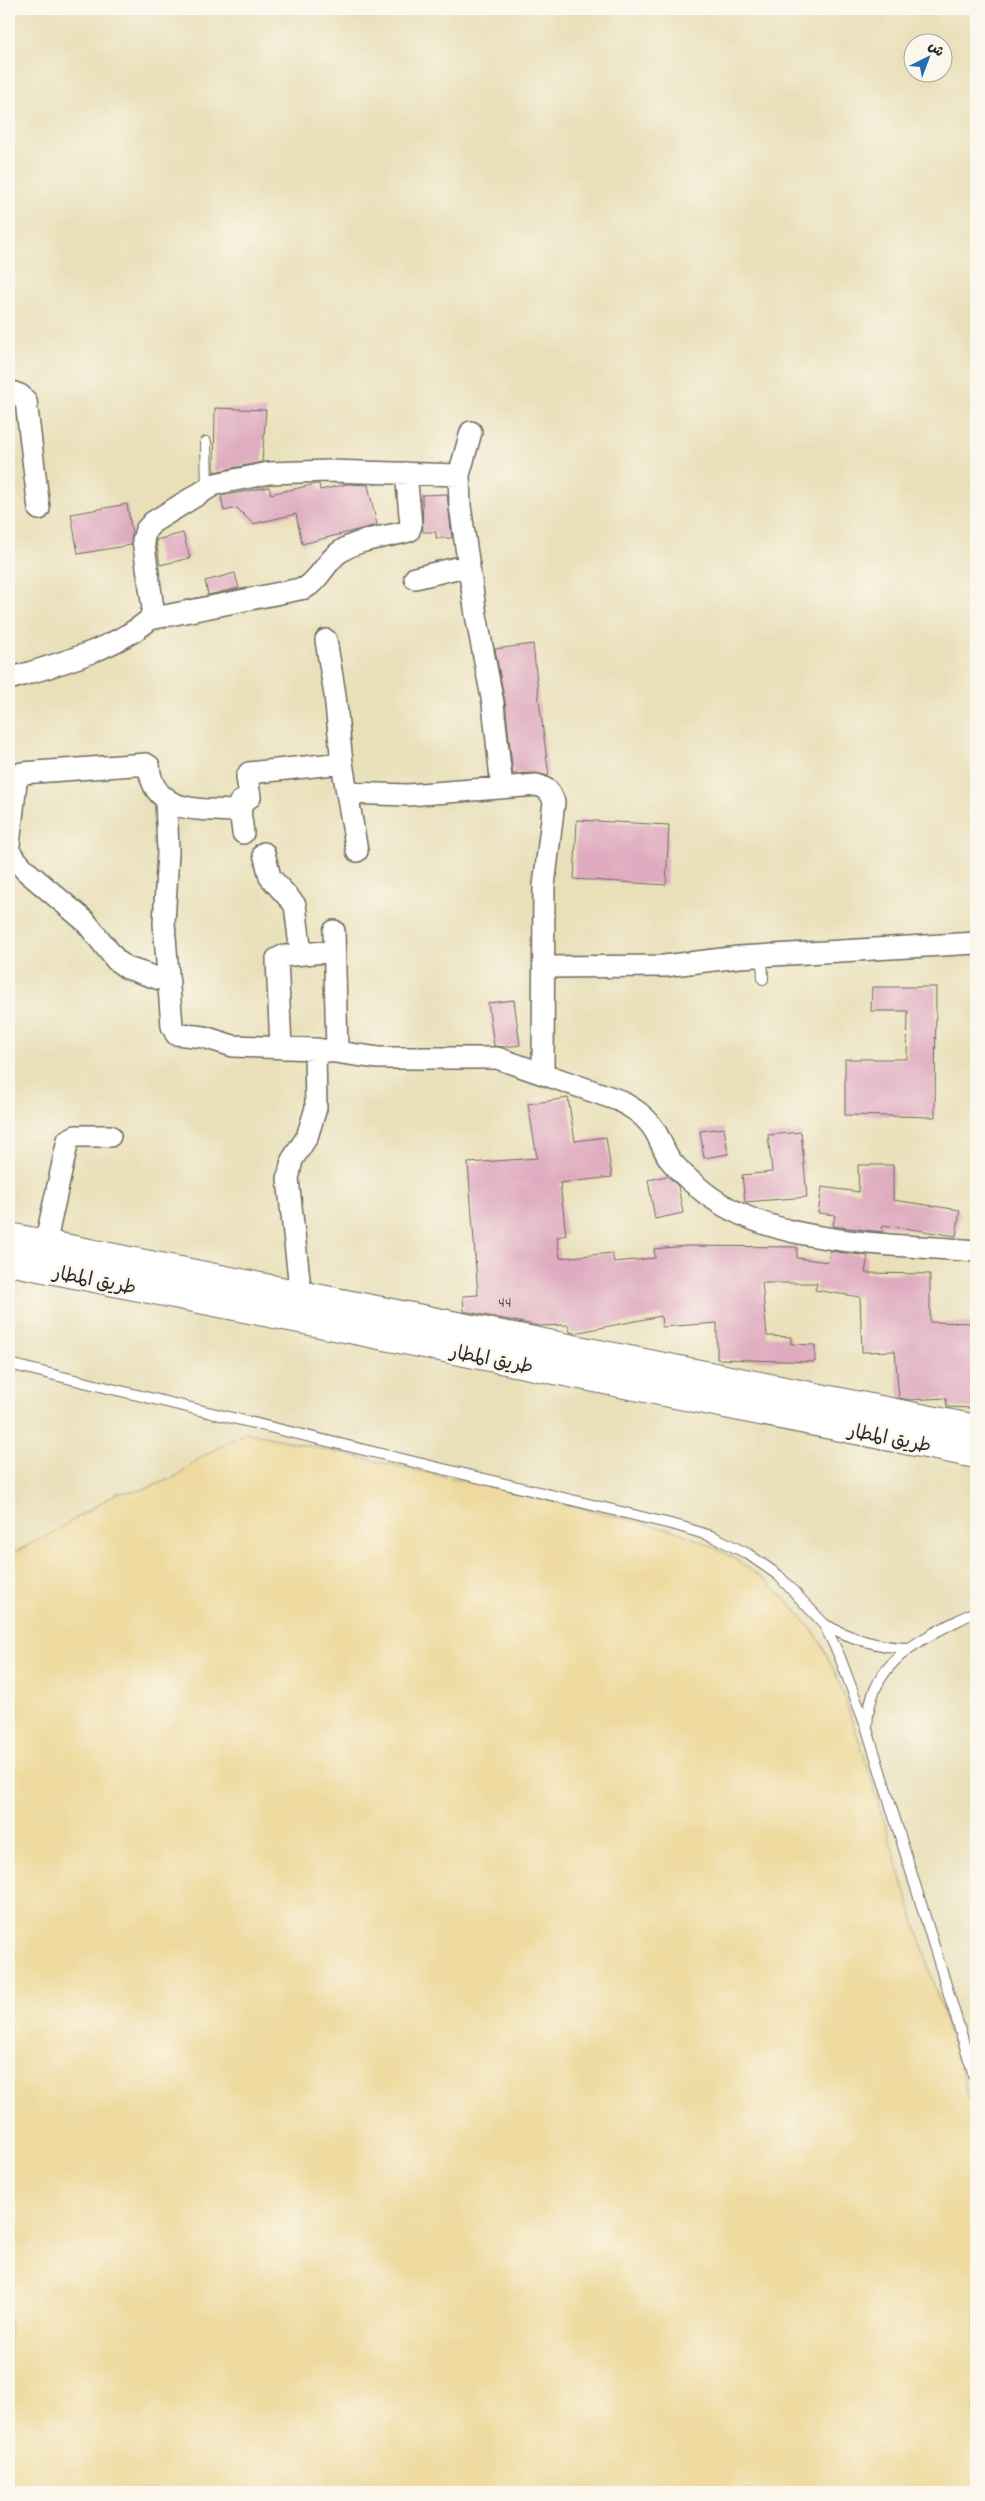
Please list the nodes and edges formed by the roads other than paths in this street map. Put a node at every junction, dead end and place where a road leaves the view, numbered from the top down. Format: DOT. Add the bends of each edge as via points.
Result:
graph roads {
  1 [pos="9,390"];
  2 [pos="471,432"];
  3 [pos="206,442"];
  4 [pos="406,473"];
  5 [pos="459,475"];
  6 [pos="208,489"];
  7 [pos="40,509"];
  8 [pos="468,565"];
  9 [pos="415,578"];
  10 [pos="150,619"];
  11 [pos="326,640"];
  12 [pos="9,679"];
  13 [pos="342,763"];
  14 [pos="502,788"];
  15 [pos="347,793"];
  16 [pos="166,798"];
  17 [pos="240,810"];
  18 [pos="243,833"];
  19 [pos="9,845"];
  20 [pos="357,851"];
  21 [pos="9,852"];
  22 [pos="264,853"];
  23 [pos="976,943"];
  24 [pos="300,954"];
  25 [pos="762,956"];
  26 [pos="544,968"];
  27 [pos="763,980"];
  28 [pos="168,982"];
  29 [pos="281,1048"];
  30 [pos="315,1049"];
  31 [pos="337,1051"];
  32 [pos="543,1072"];
  33 [pos="110,1136"];
  34 [pos="9,1237"];
  35 [pos="45,1245"];
  36 [pos="976,1251"];
  37 [pos="9,1261"];
  38 [pos="301,1297"];
  39 [pos="9,1364"];
  40 [pos="976,1429"];
  41 [pos="976,1454"];
  42 [pos="976,1611"];
  43 [pos="824,1624"];
  44 [pos="908,1648"];
  45 [pos="867,1729"];
  46 [pos="976,2082"];
  1 -- 7 [label="street" via="27,404"];
  2 -- 5 [label="street"];
  3 -- 6 [label="lane"];
  4 -- 5 [label="street"];
  4 -- 6 [label="street" via="269,473 215,484"];
  4 -- 10 [label="street" via="409,531 347,547 305,588"];
  5 -- 8 [label="street"];
  6 -- 10 [label="street" via="153,522 146,530 143,540 153,608"];
  8 -- 9 [label="street"];
  8 -- 14 [label="street" via="493,703"];
  10 -- 12 [label="street" via="120,639 47,668"];
  11 -- 13 [label="street" via="336,694"];
  13 -- 15 [label="street"];
  13 -- 17 [label="street" via="249,773 250,798 240,802"];
  14 -- 15 [label="street" via="408,795"];
  14 -- 26 [label="street" via="537,785 551,794 554,802 544,886"];
  15 -- 20 [label="street"];
  16 -- 17 [label="street" via="184,808"];
  16 -- 19 [label="street" via="153,785 150,766 146,764 22,773 16,782"];
  16 -- 28 [label="street" via="168,852 164,923"];
  17 -- 18 [label="street"];
  21 -- 28 [label="street" via="26,871 85,921 116,960 127,968"];
  22 -- 24 [label="street" via="270,877 295,905"];
  23 -- 25 [label="street"];
  24 -- 29 [label="street" via="278,959"];
  24 -- 31 [label="street" via="334,941"];
  25 -- 26 [label="street" via="664,966"];
  25 -- 27 [label="lane"];
  26 -- 32 [label="street"];
  28 -- 29 [label="street" via="172,1026 176,1034 204,1037 232,1046"];
  29 -- 30 [label="street"];
  30 -- 31 [label="street"];
  30 -- 38 [label="street" via="316,1108 306,1137 292,1160 288,1179"];
  31 -- 32 [label="street" via="378,1058 497,1058"];
  32 -- 36 [label="street" via="632,1107 654,1130 672,1161 699,1188 725,1208 754,1220 791,1232 823,1237"];
  33 -- 35 [label="street" via="76,1136 68,1140"];
  34 -- 35 [label="main road, طريق المطار"];
  35 -- 38 [label="main road, طريق المطار"];
  37 -- 41 [label="main road, طريق المطار"];
  38 -- 40 [label="main road, طريق المطار"];
  39 -- 43 [label="lane" via="714,1537 748,1554 778,1576"];
  42 -- 44 [label="lane"];
  43 -- 44 [label="lane" via="856,1640"];
  43 -- 45 [label="lane"];
  44 -- 45 [label="lane" via="877,1683"];
  45 -- 46 [label="lane"];
}
